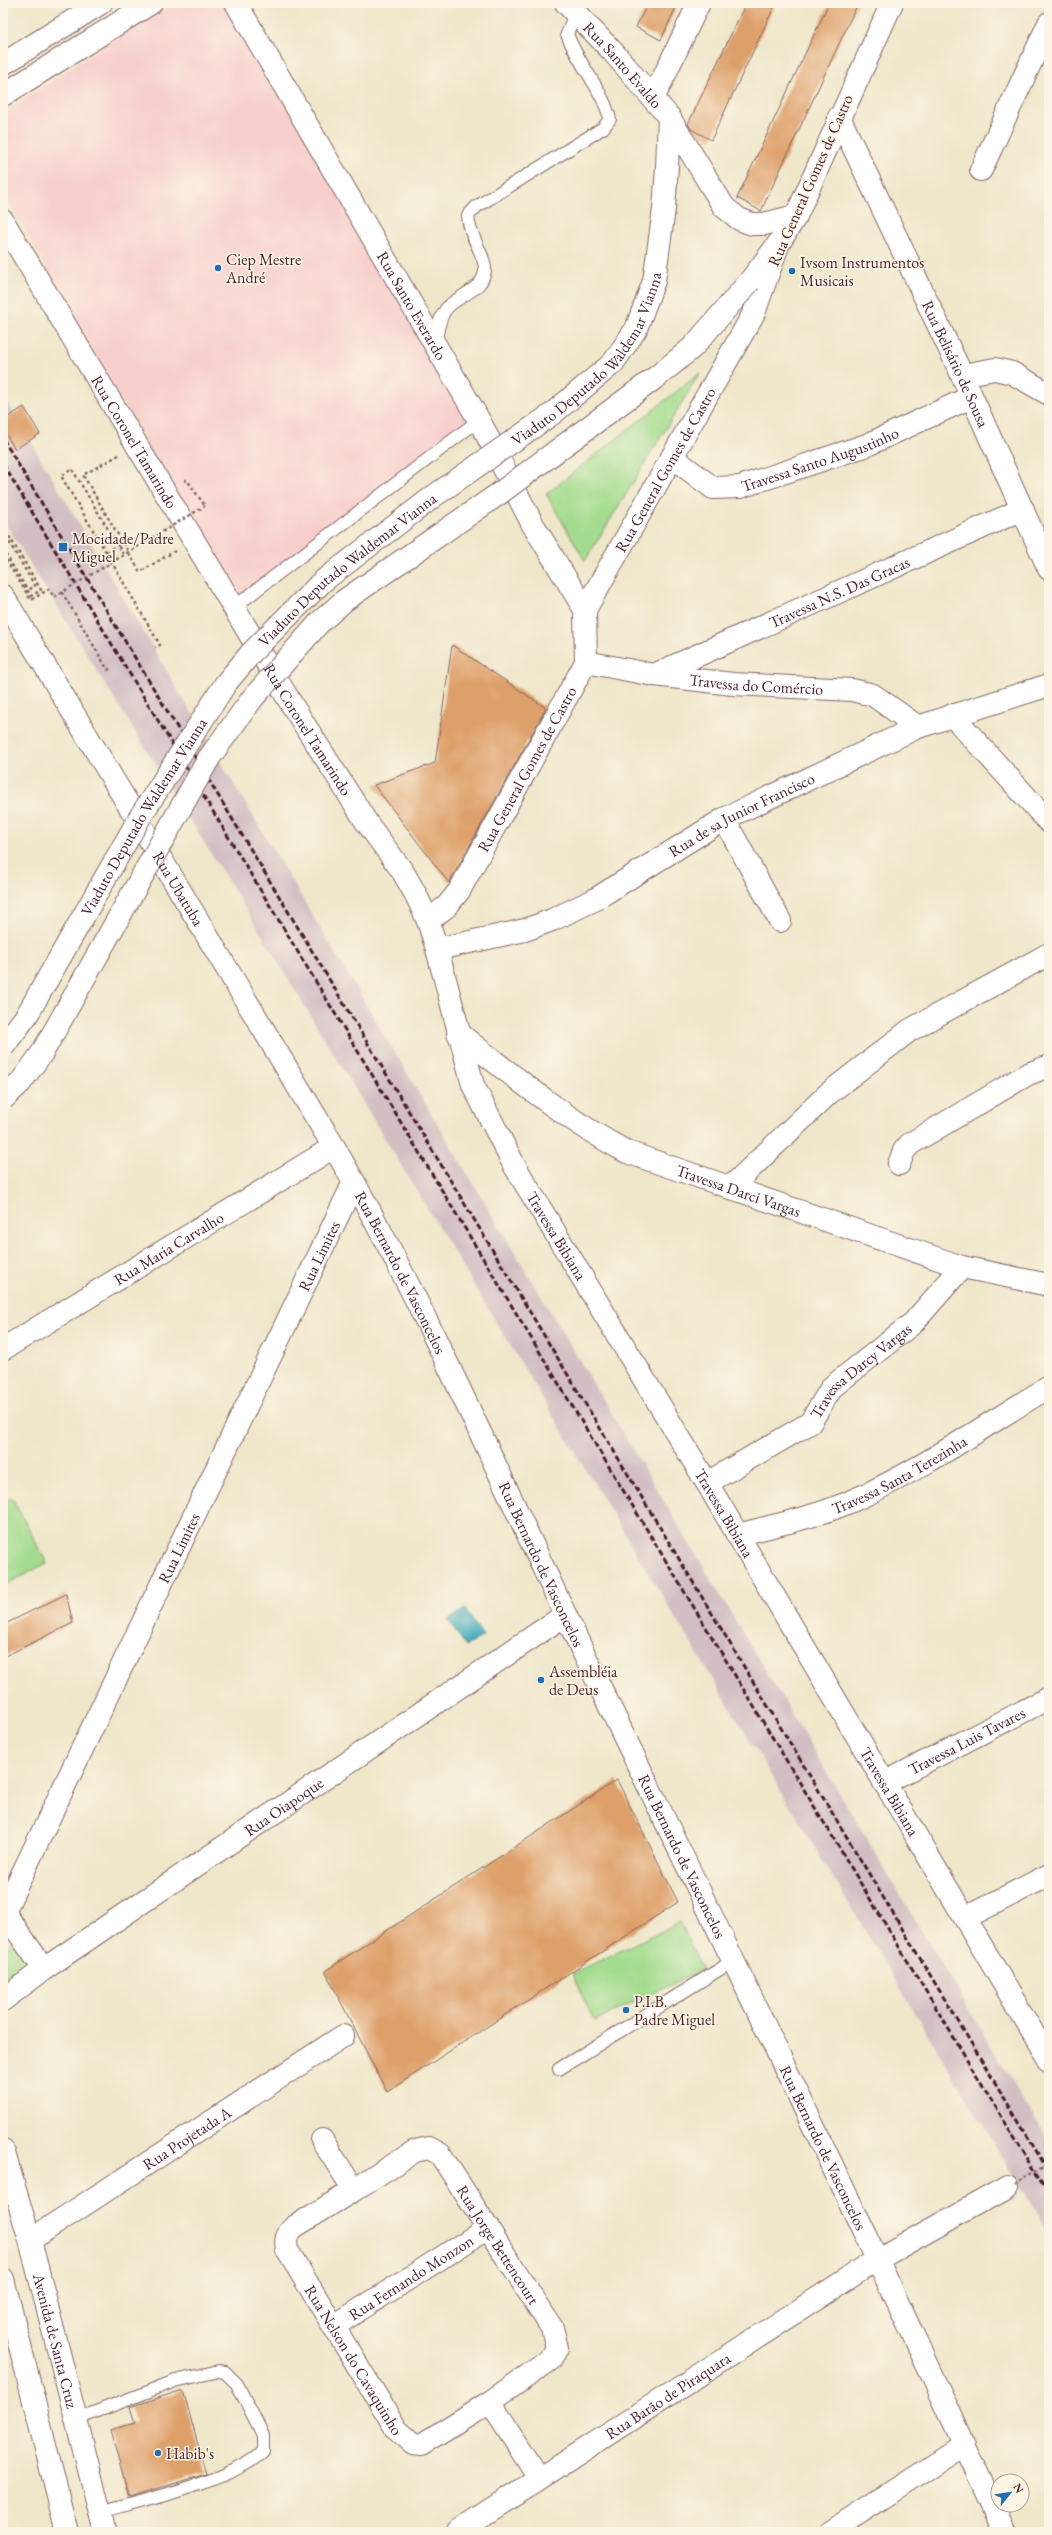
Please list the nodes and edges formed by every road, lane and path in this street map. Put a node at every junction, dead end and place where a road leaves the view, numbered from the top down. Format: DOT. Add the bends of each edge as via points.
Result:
graph roads {
  1 [pos="102,3"];
  2 [pos="150,3"];
  3 [pos="236,3"];
  4 [pos="699,3"];
  5 [pos="892,3"];
  6 [pos="574,6"];
  7 [pos="1049,23"];
  8 [pos="3,64"];
  9 [pos="3,95"];
  10 [pos="653,99"];
  11 [pos="669,117"];
  12 [pos="839,117"];
  13 [pos="981,170"];
  14 [pos="796,216"];
  15 [pos="3,221"];
  16 [pos="779,244"];
  17 [pos="435,346"];
  18 [pos="962,375"];
  19 [pos="1049,394"];
  20 [pos="971,397"];
  21 [pos="479,420"];
  22 [pos="137,445"];
  23 [pos="672,457"];
  24 [pos="204,506"];
  25 [pos="1023,509"];
  26 [pos="3,526"];
  27 [pos="3,532"];
  28 [pos="193,541"];
  29 [pos="123,542"];
  30 [pos="3,550"];
  31 [pos="123,554"];
  32 [pos="3,555"];
  33 [pos="112,561"];
  34 [pos="1049,569"];
  35 [pos="35,586"];
  36 [pos="62,592"];
  37 [pos="3,596"];
  38 [pos="232,608"];
  39 [pos="585,610"];
  40 [pos="155,648"];
  41 [pos="586,662"];
  42 [pos="112,667"];
  43 [pos="654,675"];
  44 [pos="1049,685"];
  45 [pos="952,715"];
  46 [pos="918,727"];
  47 [pos="724,819"];
  48 [pos="1049,822"];
  49 [pos="428,921"];
  50 [pos="780,921"];
  51 [pos="437,950"];
  52 [pos="1049,954"];
  53 [pos="458,1033"];
  54 [pos="3,1047"];
  55 [pos="1049,1066"];
  56 [pos="3,1099"];
  57 [pos="334,1147"];
  58 [pos="899,1164"];
  59 [pos="354,1182"];
  60 [pos="730,1188"];
  61 [pos="962,1267"];
  62 [pos="1049,1285"];
  63 [pos="3,1349"];
  64 [pos="1049,1387"];
  65 [pos="707,1483"];
  66 [pos="737,1535"];
  67 [pos="565,1615"];
  68 [pos="1049,1698"];
  69 [pos="884,1783"];
  70 [pos="1049,1875"];
  71 [pos="4,1913"];
  72 [pos="965,1918"];
  73 [pos="733,1961"];
  74 [pos="44,1969"];
  75 [pos="3,2000"];
  76 [pos="343,2036"];
  77 [pos="1049,2060"];
  78 [pos="559,2069"];
  79 [pos="322,2140"];
  80 [pos="3,2150"];
  81 [pos="1049,2164"];
  82 [pos="1011,2186"];
  83 [pos="354,2190"];
  84 [pos="488,2228"];
  85 [pos="30,2240"];
  86 [pos="878,2259"];
  87 [pos="3,2279"];
  88 [pos="334,2326"];
  89 [pos="490,2402"];
  90 [pos="76,2420"];
  91 [pos="965,2444"];
  92 [pos="539,2478"];
  93 [pos="102,2523"];
  94 [pos="67,2532"];
  95 [pos="457,2532"];
  96 [pos="830,2532"];
  97 [pos="1006,2532"];
  1 -- 8 [label="street"];
  2 -- 9 [label="street"];
  3 -- 17 [label="street, Rua Santo Everardo"];
  4 -- 10 [label="street"];
  5 -- 12 [label="street, Rua General Gomes de Castro"];
  6 -- 10 [label="street, Rua Santo Evaldo"];
  6 -- 17 [label="lane" via="567,34 574,53 607,107 610,119 603,128 476,208 468,216 468,227 485,268 483,278 478,286 447,308 440,320"];
  7 -- 13 [label="street"];
  10 -- 11 [label="street, Rua Santo Evaldo"];
  11 -- 14 [label="street, Rua Santo Evaldo" via="724,207 739,220 764,224"];
  11 -- 54 [label="street, Viaduto Deputado Waldemar Vianna, bridge" via="664,209 654,281 636,329 613,363 552,414 434,496 323,581 252,652 226,683 140,817 27,1015"];
  12 -- 14 [label="street, Rua General Gomes de Castro"];
  12 -- 18 [label="street, Rua Belisário de Sousa"];
  14 -- 16 [label="street, Rua General Gomes de Castro"];
  15 -- 22 [label="street, Rua Coronel Tamarindo"];
  16 -- 23 [label="street, Rua General Gomes de Castro" via="754,313"];
  16 -- 56 [label="street, Viaduto Deputado Waldemar Vianna, bridge" via="750,282 692,347 659,375 500,493 345,600 319,622 252,699 208,758 42,1053"];
  17 -- 21 [label="street, Rua Santo Everardo"];
  18 -- 19 [label="street" via="995,369 1012,373"];
  18 -- 20 [label="street, Rua Belisário de Sousa"];
  20 -- 23 [label="street, Travessa Santo Augustinho" via="866,445 740,487 713,488"];
  20 -- 25 [label="street, Rua Belisário de Sousa"];
  21 -- 38 [label="lane"];
  21 -- 39 [label="street, Rua Santo Everardo" via="532,524"];
  22 -- 28 [label="street, Rua Coronel Tamarindo"];
  22 -- 29 [label="path" via="84,475"];
  23 -- 39 [label="street, Rua General Gomes de Castro"];
  24 -- 31 [label="path, bridge"];
  25 -- 34 [label="street, Rua Belisário de Sousa"];
  25 -- 43 [label="street, Travessa N.S. Das Gracas"];
  26 -- 30 [label="path, bridge" via="41,590 31,596"];
  27 -- 35 [label="path"];
  28 -- 29 [label="path" via="140,572"];
  28 -- 38 [label="street, Rua Coronel Tamarindo"];
  29 -- 31 [label="path, bridge" via="106,552 61,476 72,469"];
  31 -- 33 [label="path, bridge"];
  32 -- 36 [label="path, bridge" via="31,600 49,589 54,597"];
  33 -- 36 [label="path, bridge"];
  33 -- 40 [label="path" via="160,645"];
  36 -- 42 [label="path" via="108,670"];
  37 -- 57 [label="street, Rua Ubatuba"];
  38 -- 49 [label="street, Rua Coronel Tamarindo" via="366,823 403,872"];
  39 -- 41 [label="street"];
  41 -- 43 [label="street, Travessa do Comércio"];
  41 -- 49 [label="street, Rua General Gomes de Castro" via="459,891 447,906"];
  43 -- 46 [label="street, Travessa do Comércio" via="733,684 852,690 873,694"];
  44 -- 45 [label="street, Rua de sa Junior Francisco"];
  45 -- 46 [label="street, Rua de sa Junior Francisco"];
  45 -- 48 [label="street"];
  46 -- 47 [label="street, Rua de sa Junior Francisco"];
  47 -- 50 [label="street"];
  47 -- 51 [label="street, Rua de sa Junior Francisco" via="594,900 552,920 524,930"];
  49 -- 51 [label="street, Rua Coronel Tamarindo"];
  51 -- 53 [label="street, Travessa Bibiana"];
  52 -- 60 [label="street" via="904,1035 828,1092"];
  53 -- 60 [label="street, Travessa Darci Vargas" via="589,1132 627,1152"];
  53 -- 65 [label="street, Travessa Bibiana" via="474,1085 514,1165"];
  55 -- 58 [label="street" via="1028,1074 910,1144 904,1150"];
  57 -- 59 [label="street, Rua Ubatuba"];
  57 -- 63 [label="street, Rua Maria Carvalho"];
  59 -- 67 [label="street, Rua Bernardo de Vasconcelos" via="426,1316"];
  59 -- 71 [label="street, Rua Limites"];
  60 -- 61 [label="street, Travessa Darci Vargas"];
  61 -- 62 [label="street, Travessa Darci Vargas"];
  61 -- 65 [label="street, Travessa Darcy Vargas" via="913,1323 832,1387 810,1423"];
  64 -- 66 [label="street, Travessa Santa Terezinha" via="900,1477 853,1501 809,1517"];
  65 -- 66 [label="street, Travessa Bibiana"];
  66 -- 69 [label="street, Travessa Bibiana"];
  67 -- 73 [label="street, Rua Bernardo de Vasconcelos"];
  67 -- 74 [label="street, Rua Oiapoque"];
  68 -- 69 [label="street, Travessa Luis Tavares"];
  69 -- 72 [label="street, Travessa Bibiana"];
  70 -- 72 [label="street"];
  71 -- 74 [label="street"];
  72 -- 77 [label="street, Travessa Bibiana"];
  73 -- 78 [label="lane"];
  73 -- 86 [label="street, Rua Bernardo de Vasconcelos"];
  74 -- 75 [label="street, Rua Oiapoque"];
  76 -- 85 [label="street, Rua Projetada A"];
  79 -- 83 [label="street"];
  80 -- 85 [label="street, Avenida de Santa Cruz"];
  81 -- 82 [label="path, bridge"];
  82 -- 86 [label="street, Rua Barão de Piraquara"];
  83 -- 84 [label="street, Rua Jorge Bettencourt" via="415,2151 429,2148 440,2154"];
  83 -- 88 [label="street, Rua Nelson do Cavaquinho" via="294,2227 288,2233 286,2241 288,2250"];
  84 -- 88 [label="street, Rua Fernando Monzon"];
  84 -- 89 [label="street, Rua Jorge Bettencourt" via="552,2328 557,2348 550,2360"];
  85 -- 90 [label="street, Avenida de Santa Cruz"];
  86 -- 91 [label="street, Rua Bernardo de Vasconcelos"];
  86 -- 92 [label="street, Rua Barão de Piraquara"];
  87 -- 94 [label="street"];
  88 -- 89 [label="street, Rua Nelson do Cavaquinho" via="397,2430 413,2444 421,2445 430,2441"];
  89 -- 92 [label="street"];
  90 -- 93 [label="street, Avenida de Santa Cruz"];
  90 -- 93 [label="lane" via="175,2381 219,2370 225,2372 237,2384 263,2435 263,2451 258,2457 219,2477"];
  91 -- 96 [label="street"];
  91 -- 97 [label="street, Rua Bernardo de Vasconcelos"];
  92 -- 95 [label="street, Rua Barão de Piraquara"];
}
